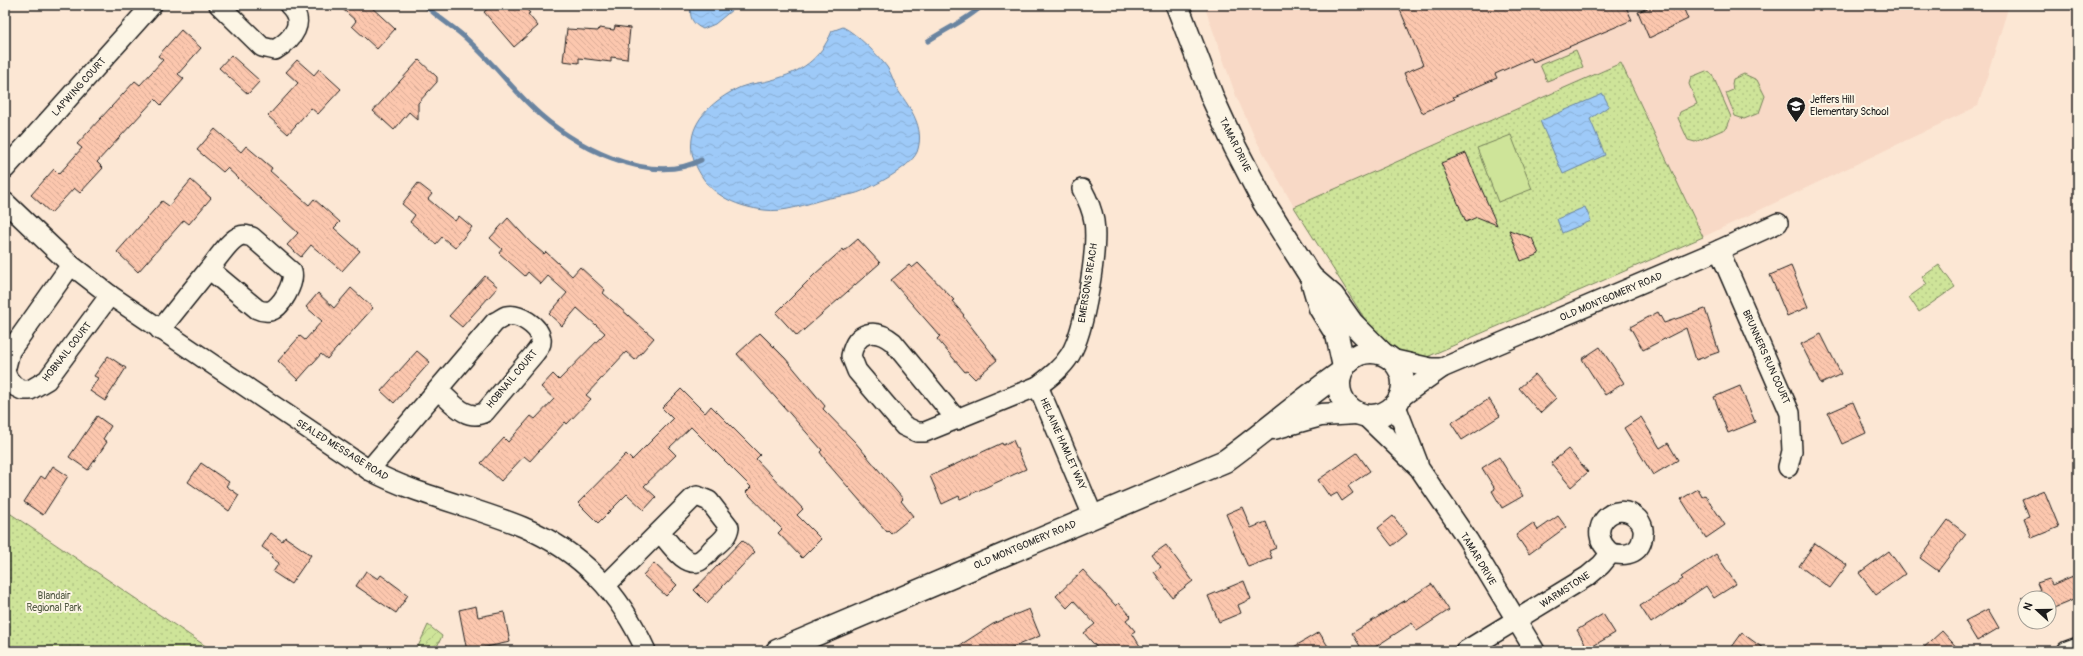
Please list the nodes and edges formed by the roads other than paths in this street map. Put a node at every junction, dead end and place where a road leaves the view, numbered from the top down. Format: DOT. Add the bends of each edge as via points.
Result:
graph roads {
  1 [pos="152,5"];
  2 [pos="289,5"];
  3 [pos="1177,5"];
  4 [pos="226,7"];
  5 [pos="5,169"];
  6 [pos="1082,190"];
  7 [pos="5,202"];
  8 [pos="1778,223"];
  9 [pos="1719,250"];
  10 [pos="70,265"];
  11 [pos="209,270"];
  12 [pos="1310,277"];
  13 [pos="110,295"];
  14 [pos="160,330"];
  15 [pos="1386,356"];
  16 [pos="1442,368"];
  17 [pos="1342,370"];
  18 [pos="1038,386"];
  19 [pos="438,390"];
  20 [pos="1398,402"];
  21 [pos="1360,415"];
  22 [pos="957,420"];
  23 [pos="1269,429"];
  24 [pos="1788,467"];
  25 [pos="1419,468"];
  26 [pos="369,470"];
  27 [pos="1093,516"];
  28 [pos="660,532"];
  29 [pos="1611,553"];
  30 [pos="606,585"];
  31 [pos="1516,621"];
  32 [pos="2078,647"];
  33 [pos="646,651"];
  34 [pos="777,651"];
  35 [pos="1465,651"];
  36 [pos="1535,651"];
  37 [pos="2067,651"];
  1 -- 5 [label="street, LAPWING COURT"];
  2 -- 4 [label="street" via="298,17 299,24 295,32 275,50 262,47"];
  3 -- 12 [label="street, TAMAR DRIVE" via="1213,99 1235,147 1263,201"];
  6 -- 18 [label="street, EMERSONS REACH" via="1090,204 1095,242 1085,313 1071,354 1054,374"];
  7 -- 10 [label="street"];
  8 -- 9 [label="street, OLD MONTGOMERY ROAD"];
  9 -- 16 [label="street, OLD MONTGOMERY ROAD"];
  9 -- 24 [label="street, BRUNNERS RUN COURT" via="1790,413 1792,451"];
  10 -- 13 [label="street, SEALED MESSAGE ROAD"];
  10 -- 13 [label="street, HOBNAIL COURT" via="10,351 5,372 14,386 30,390 47,380"];
  11 -- 14 [label="street"];
  12 -- 15 [label="street, TAMAR DRIVE" via="1333,296 1352,323"];
  12 -- 17 [label="street, TAMAR DRIVE" via="1320,308 1337,335"];
  13 -- 14 [label="street, SEALED MESSAGE ROAD"];
  14 -- 26 [label="street, SEALED MESSAGE ROAD"];
  15 -- 16 [label="street, OLD MONTGOMERY ROAD" via="1431,368"];
  15 -- 17 [label="street" via="1370,352 1359,354"];
  15 -- 20 [label="street" via="1399,368 1403,378"];
  16 -- 20 [label="street, OLD MONTGOMERY ROAD"];
  17 -- 21 [label="street" via="1339,389 1342,399"];
  17 -- 23 [label="street, OLD MONTGOMERY ROAD" via="1310,393"];
  18 -- 22 [label="street, HELAINE HAMLET WAY"];
  18 -- 27 [label="street, HELAINE HAMLET WAY"];
  19 -- 19 [label="street, HOBNAIL COURT" via="467,414 479,415 540,346 538,332 526,320 514,317 506,316 495,322"];
  19 -- 26 [label="street, HOBNAIL COURT"];
  20 -- 21 [label="street" via="1385,414"];
  20 -- 25 [label="street, TAMAR DRIVE"];
  21 -- 23 [label="street, OLD MONTGOMERY ROAD" via="1321,415"];
  21 -- 25 [label="street, TAMAR DRIVE"];
  22 -- 22 [label="street, HELAINE HAMLET WAY" via="925,432 910,430 904,426 857,371 851,356 856,342 867,334 887,337"];
  23 -- 27 [label="street, OLD MONTGOMERY ROAD" via="1225,461"];
  25 -- 31 [label="street, TAMAR DRIVE" via="1468,540"];
  26 -- 30 [label="street, SEALED MESSAGE ROAD" via="433,498 523,527 573,556 590,568"];
  27 -- 34 [label="street, OLD MONTGOMERY ROAD"];
  28 -- 30 [label="street"];
  29 -- 31 [label="street, WARMSTONE" via="1588,576"];
  30 -- 33 [label="street, SEALED MESSAGE ROAD" via="622,607"];
  31 -- 35 [label="street, WARMSTONE"];
  31 -- 36 [label="street, TAMAR DRIVE"];
  32 -- 37 [label="street"];
}
